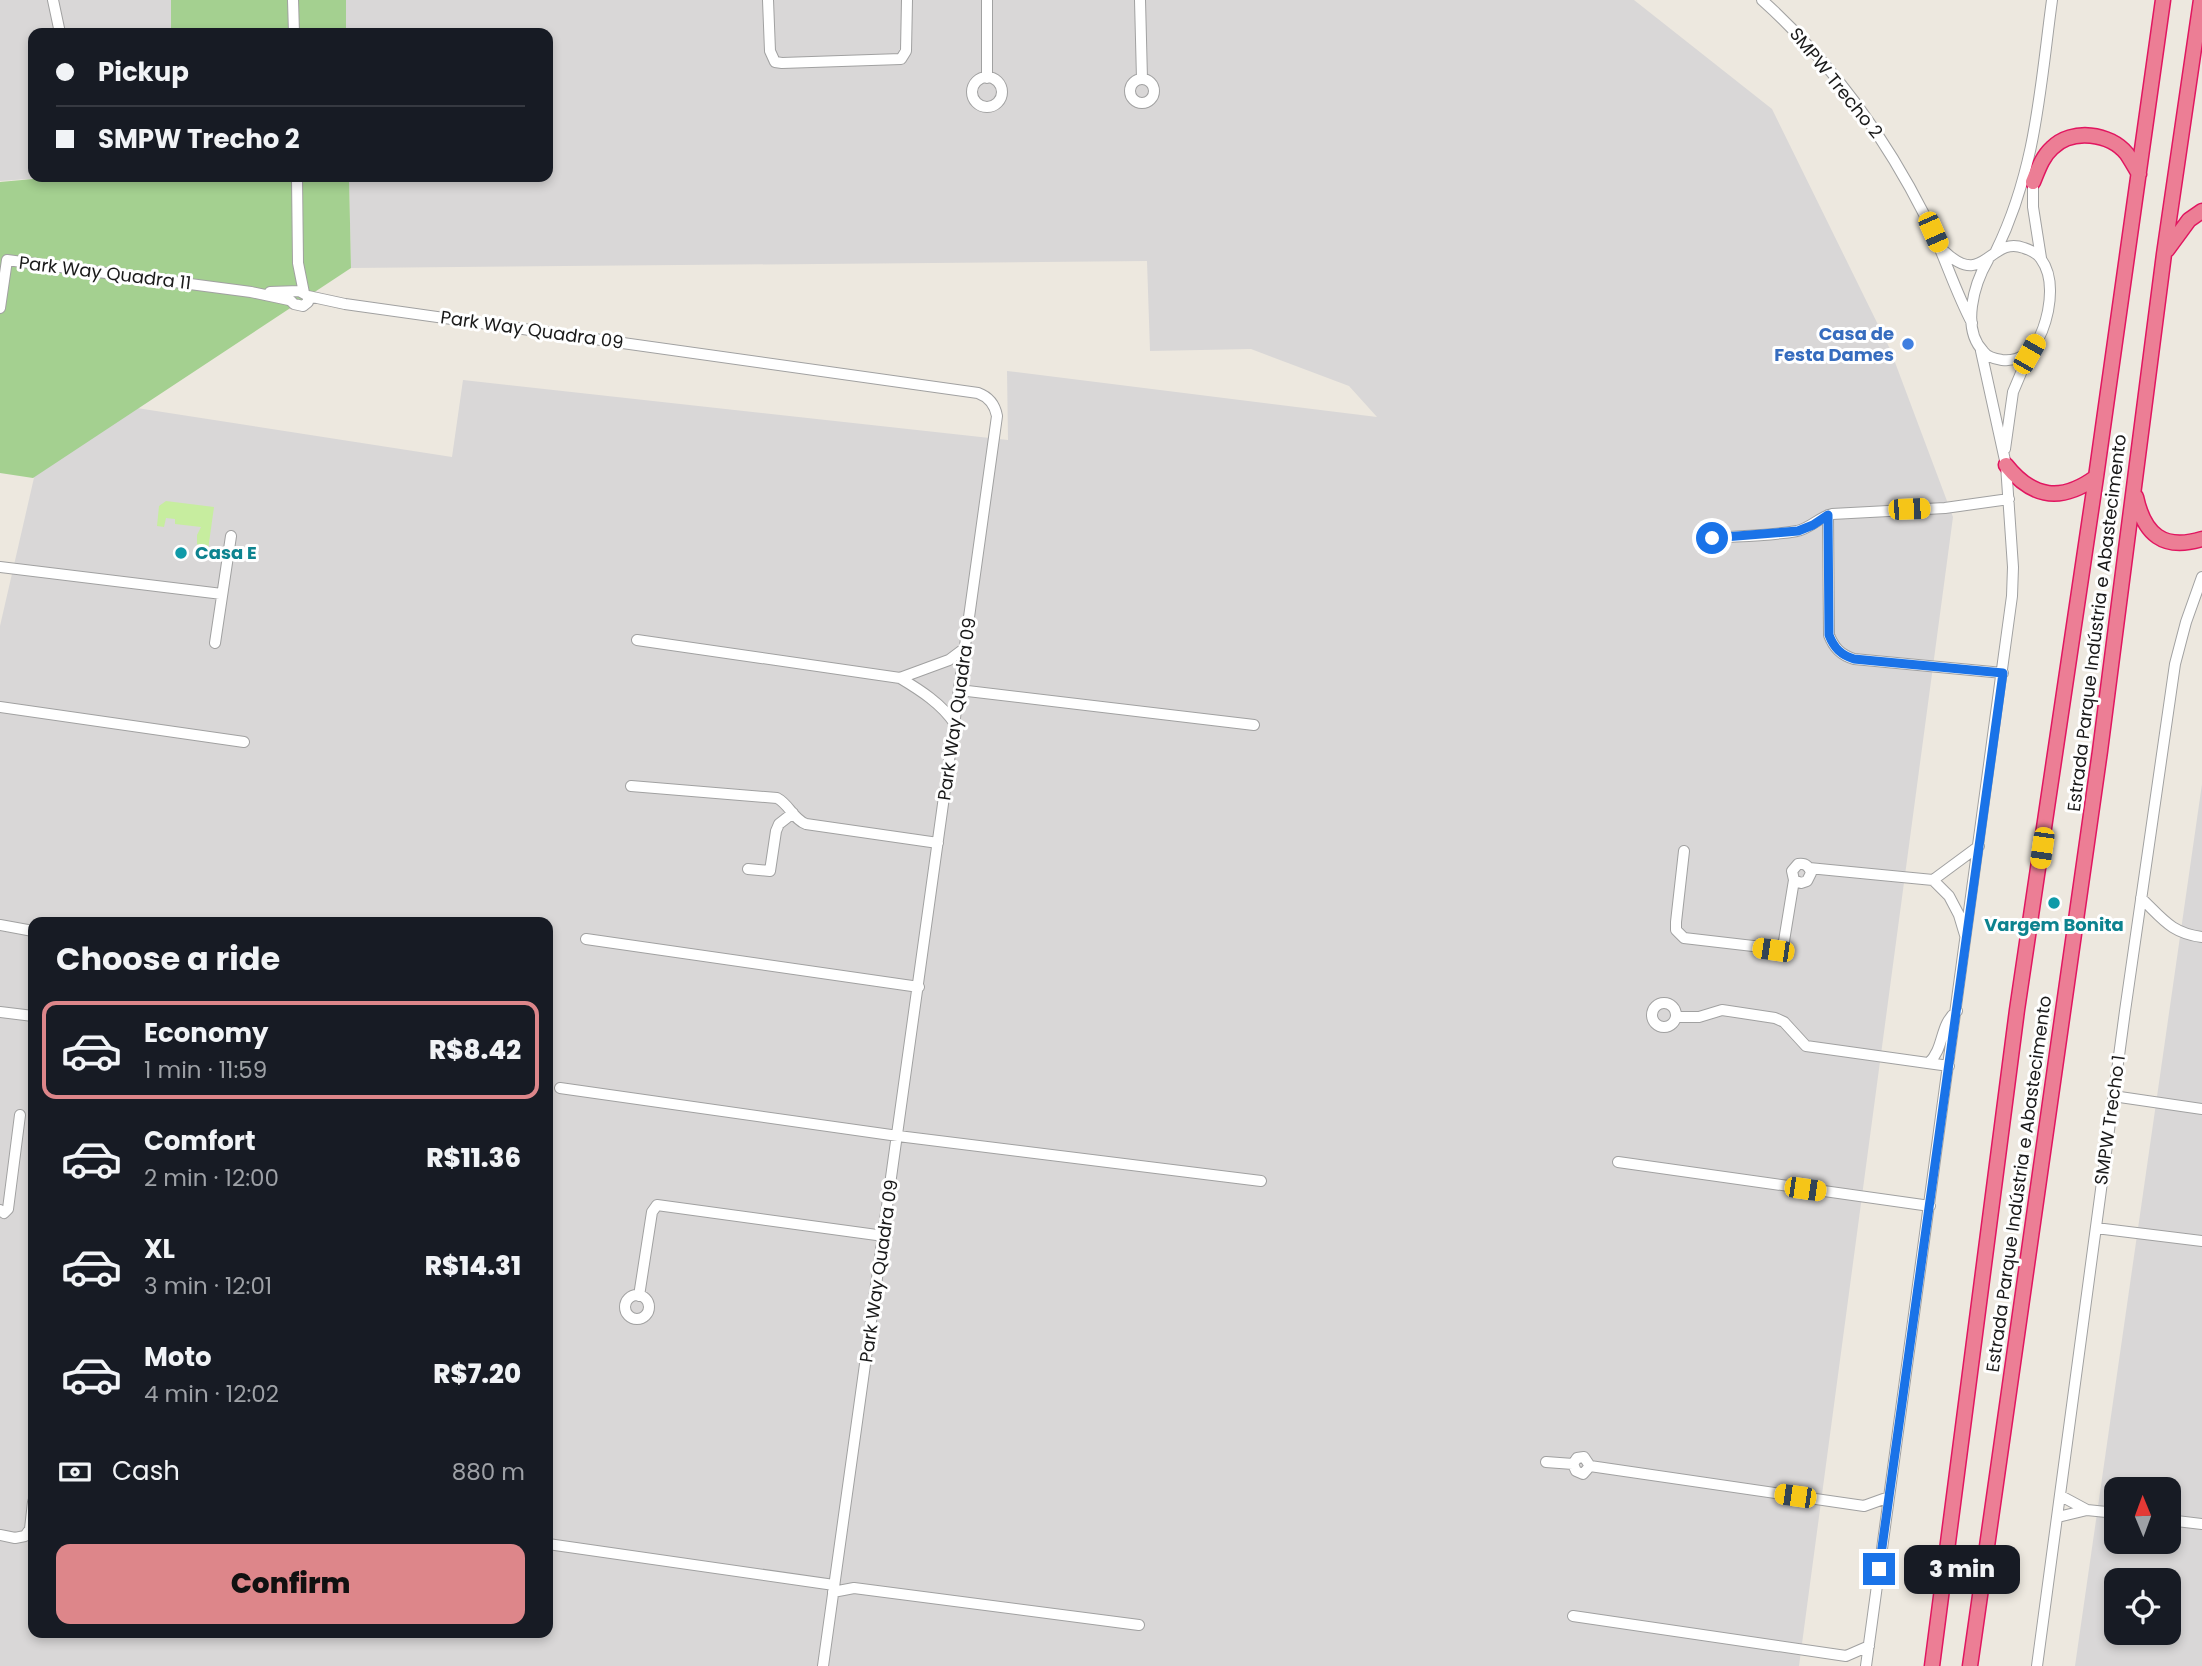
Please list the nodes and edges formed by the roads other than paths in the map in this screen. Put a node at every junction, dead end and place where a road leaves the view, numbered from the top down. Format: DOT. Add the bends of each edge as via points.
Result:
graph roads {
  1 [pos="53,0"];
  2 [pos="293,0"];
  3 [pos="768,0"];
  4 [pos="907,0"];
  5 [pos="987,0"];
  6 [pos="1139,0"];
  7 [pos="1762,0"];
  8 [pos="2052,0"];
  9 [pos="2163,0"];
  10 [pos="2201,0"];
  11 [pos="59,28"];
  12 [pos="293,28"];
  13 [pos="987,78"];
  14 [pos="1142,79"];
  15 [pos="2032,148"];
  16 [pos="2138,174"];
  17 [pos="296,182"];
  18 [pos="2033,182"];
  19 [pos="2202,211"];
  20 [pos="1940,247"];
  21 [pos="1996,251"];
  22 [pos="2164,254"];
  23 [pos="2041,258"];
  24 [pos="1988,260"];
  25 [pos="298,263"];
  26 [pos="290,294"];
  27 [pos="306,298"];
  28 [pos="0,308"];
  29 [pos="1972,323"];
  30 [pos="1981,351"];
  31 [pos="2029,354"];
  32 [pos="2005,461"];
  33 [pos="2096,478"];
  34 [pos="2134,485"];
  35 [pos="2009,499"];
  36 [pos="1828,515"];
  37 [pos="231,536"];
  38 [pos="1712,538"];
  39 [pos="2202,539"];
  40 [pos="0,567"];
  41 [pos="2202,578"];
  42 [pos="2199,592"];
  43 [pos="222,594"];
  44 [pos="637,640"];
  45 [pos="215,643"];
  46 [pos="965,648"];
  47 [pos="927,669"];
  48 [pos="2003,673"];
  49 [pos="900,678"];
  50 [pos="960,690"];
  51 [pos="923,692"];
  52 [pos="0,707"];
  53 [pos="955,724"];
  54 [pos="1254,725"];
  55 [pos="244,742"];
  56 [pos="631,786"];
  57 [pos="793,813"];
  58 [pos="939,843"];
  59 [pos="1979,846"];
  60 [pos="1684,851"];
  61 [pos="748,869"];
  62 [pos="1933,880"];
  63 [pos="2141,898"];
  64 [pos="0,925"];
  65 [pos="28,930"];
  66 [pos="2202,937"];
  67 [pos="586,939"];
  68 [pos="1966,939"];
  69 [pos="919,987"];
  70 [pos="1956,1011"];
  71 [pos="0,1012"];
  72 [pos="28,1015"];
  73 [pos="1676,1017"];
  74 [pos="1929,1063"];
  75 [pos="1949,1066"];
  76 [pos="560,1088"];
  77 [pos="2113,1096"];
  78 [pos="2202,1108"];
  79 [pos="20,1115"];
  80 [pos="898,1136"];
  81 [pos="1618,1162"];
  82 [pos="1261,1181"];
  83 [pos="1930,1206"];
  84 [pos="0,1210"];
  85 [pos="2096,1228"];
  86 [pos="884,1236"];
  87 [pos="2202,1241"];
  88 [pos="639,1296"];
  89 [pos="1546,1462"];
  90 [pos="2061,1496"];
  91 [pos="1889,1497"];
  92 [pos="1867,1506"];
  93 [pos="2087,1510"];
  94 [pos="2104,1512"];
  95 [pos="1886,1517"];
  96 [pos="2058,1517"];
  97 [pos="2181,1522"];
  98 [pos="2202,1524"];
  99 [pos="28,1532"];
  100 [pos="0,1535"];
  101 [pos="553,1545"];
  102 [pos="834,1585"];
  103 [pos="1573,1616"];
  104 [pos="1139,1625"];
  105 [pos="1869,1646"];
  106 [pos="1846,1656"];
  107 [pos="823,1666"];
  108 [pos="1859,1666"];
  109 [pos="1866,1666"];
  110 [pos="1932,1666"];
  111 [pos="1970,1666"];
  112 [pos="2036,1666"];
  1 -- 11 [label="street"];
  2 -- 12 [label="street"];
  3 -- 4 [label="street" via="769,51 775,62 782,63 901,59 906,51"];
  5 -- 13 [label="street"];
  6 -- 14 [label="street"];
  7 -- 20 [label="street, SMPW Trecho 2" via="1814,51 1860,108 1887,146"];
  8 -- 15 [label="street"];
  9 -- 16 [label="highway, Estrada Parque Indústria e Abastecimento"];
  10 -- 22 [label="highway, Estrada Parque Indústria e Abastecimento"];
  15 -- 18 [label="street"];
  15 -- 21 [label="street" via="2013,216"];
  16 -- 18 [label="highway" via="2118,146 2087,135 2053,146"];
  16 -- 33 [label="highway, Estrada Parque Indústria e Abastecimento"];
  17 -- 25 [label="street"];
  18 -- 23 [label="street"];
  19 -- 22 [label="highway" via="2189,220"];
  20 -- 24 [label="street" via="1961,263"];
  20 -- 29 [label="street, SMPW Trecho 2"];
  21 -- 23 [label="street" via="2016,245"];
  21 -- 24 [label="street"];
  22 -- 34 [label="highway, Estrada Parque Indústria e Abastecimento"];
  23 -- 31 [label="street" via="2050,283 2050,302"];
  24 -- 29 [label="street" via="1977,283"];
  25 -- 26 [label="street"];
  25 -- 27 [label="street"];
  26 -- 27 [label="street, Park Way Quadra 11" via="298,305"];
  26 -- 28 [label="street, Park Way Quadra 11" via="7,260"];
  27 -- 46 [label="street, Park Way Quadra 09" via="982,395 997,416"];
  29 -- 30 [label="street"];
  30 -- 31 [label="street" via="2003,360"];
  30 -- 32 [label="street"];
  31 -- 32 [label="street" via="2013,392"];
  32 -- 33 [label="highway" via="2032,488 2049,494 2075,491"];
  32 -- 35 [label="street"];
  33 -- 110 [label="highway, Estrada Parque Indústria e Abastecimento" via="2017,1010"];
  34 -- 39 [label="highway" via="2140,515 2155,535 2178,544"];
  34 -- 111 [label="highway, Estrada Parque Indústria e Abastecimento" via="2101,751"];
  35 -- 36 [label="street"];
  35 -- 48 [label="street" via="2012,596"];
  36 -- 38 [label="street" via="1798,531"];
  36 -- 48 [label="street" via="1829,635 1838,651 1854,659"];
  37 -- 43 [label="street"];
  40 -- 43 [label="street"];
  41 -- 42 [label="street, SMPW Trecho 1"];
  42 -- 63 [label="street, SMPW Trecho 1" via="2175,664"];
  43 -- 45 [label="street"];
  44 -- 49 [label="street"];
  46 -- 47 [label="street"];
  46 -- 50 [label="street, Park Way Quadra 09"];
  47 -- 49 [label="street"];
  47 -- 51 [label="street"];
  48 -- 59 [label="street"];
  49 -- 51 [label="street"];
  50 -- 53 [label="street, Park Way Quadra 09"];
  50 -- 54 [label="street"];
  51 -- 53 [label="street"];
  52 -- 55 [label="street"];
  53 -- 58 [label="street, Park Way Quadra 09"];
  56 -- 57 [label="street" via="777,798"];
  57 -- 58 [label="street" via="817,827"];
  57 -- 61 [label="street" via="776,831 770,871"];
  58 -- 69 [label="street, Park Way Quadra 09"];
  59 -- 62 [label="street"];
  59 -- 68 [label="street"];
  60 -- 62 [label="street" via="1676,922 1676,930 1684,938 1779,949 1794,880 1807,881 1809,868"];
  62 -- 68 [label="street" via="1954,904"];
  63 -- 66 [label="street" via="2176,931"];
  63 -- 77 [label="street, SMPW Trecho 1"];
  64 -- 65 [label="street"];
  67 -- 69 [label="street"];
  68 -- 70 [label="street"];
  69 -- 80 [label="street, Park Way Quadra 09"];
  70 -- 74 [label="street" via="1946,1021 1941,1045"];
  70 -- 75 [label="street"];
  71 -- 72 [label="street"];
  73 -- 74 [label="street" via="1722,1010 1775,1018 1806,1045"];
  74 -- 75 [label="street"];
  75 -- 83 [label="street"];
  76 -- 80 [label="street"];
  77 -- 78 [label="street"];
  77 -- 85 [label="street, SMPW Trecho 1"];
  79 -- 84 [label="street" via="8,1209"];
  80 -- 82 [label="street"];
  80 -- 86 [label="street, Park Way Quadra 09"];
  81 -- 83 [label="street"];
  83 -- 91 [label="street"];
  85 -- 87 [label="street"];
  85 -- 90 [label="street, SMPW Trecho 1"];
  86 -- 88 [label="street" via="657,1205 652,1212"];
  86 -- 102 [label="street, Park Way Quadra 09"];
  89 -- 92 [label="street" via="1573,1464 1580,1457 1590,1466"];
  90 -- 93 [label="street"];
  90 -- 96 [label="street, SMPW Trecho 1"];
  91 -- 92 [label="street"];
  91 -- 95 [label="street"];
  92 -- 95 [label="street"];
  93 -- 94 [label="street"];
  93 -- 96 [label="street"];
  95 -- 105 [label="street"];
  96 -- 112 [label="street, SMPW Trecho 1"];
  97 -- 98 [label="street"];
  99 -- 100 [label="street" via="15,1538"];
  101 -- 102 [label="street"];
  102 -- 104 [label="street"];
  102 -- 107 [label="street, Park Way Quadra 09"];
  103 -- 106 [label="street"];
  105 -- 106 [label="street"];
  105 -- 109 [label="street"];
  106 -- 108 [label="street"];
}
